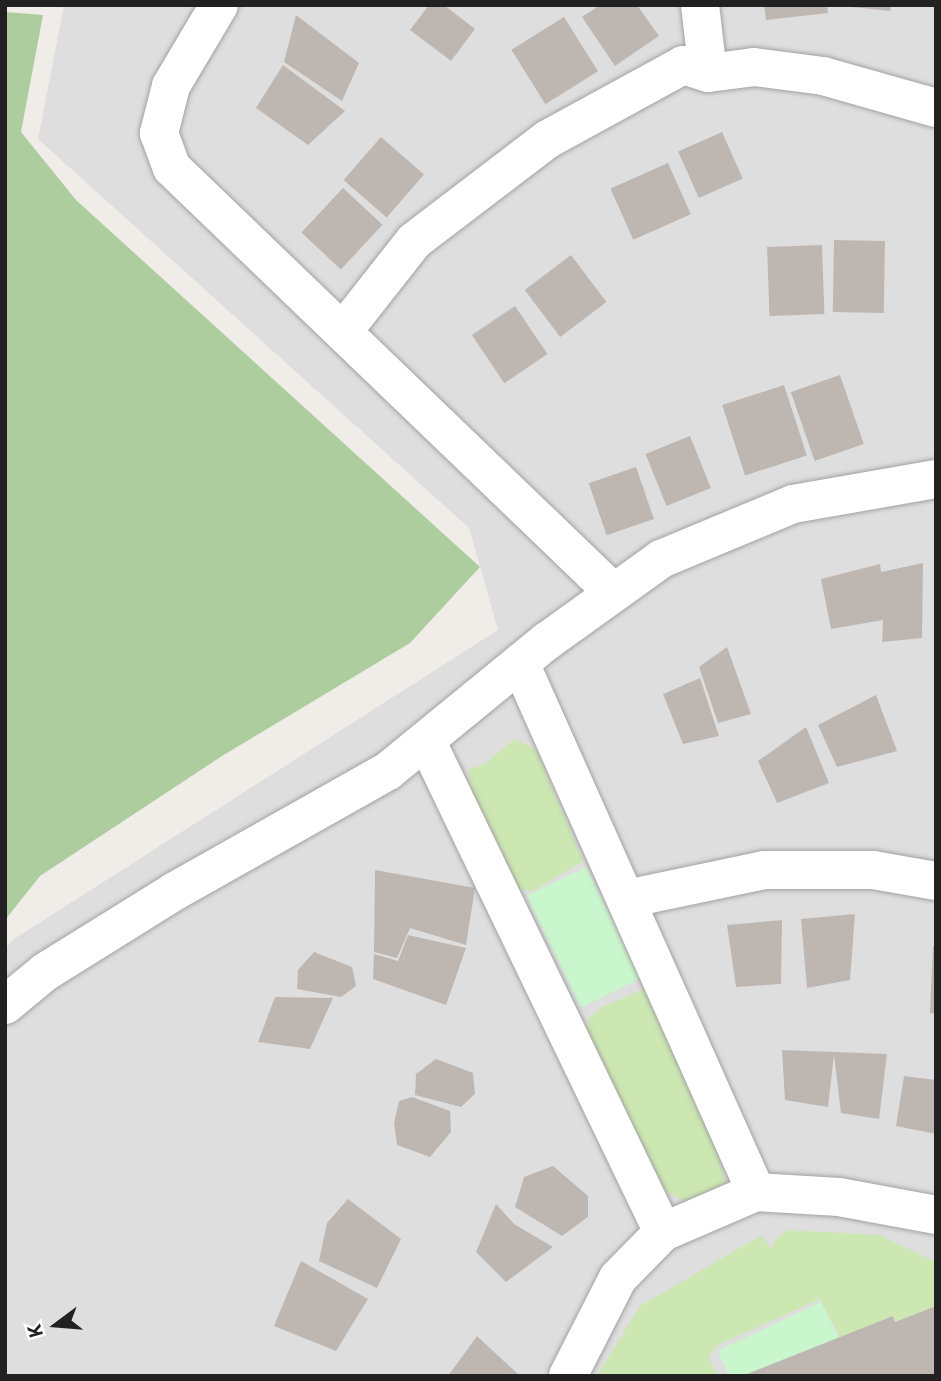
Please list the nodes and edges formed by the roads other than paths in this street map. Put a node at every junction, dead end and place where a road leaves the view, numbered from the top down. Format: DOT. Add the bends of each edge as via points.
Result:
graph roads {
  1 [pos="219,5"];
  2 [pos="699,5"];
  3 [pos="708,74"];
  4 [pos="936,108"];
  5 [pos="344,330"];
  6 [pos="936,479"];
  7 [pos="614,593"];
  8 [pos="520,663"];
  9 [pos="426,740"];
  10 [pos="936,881"];
  11 [pos="626,899"];
  12 [pos="5,1005"];
  13 [pos="756,1192"];
  14 [pos="936,1215"];
  15 [pos="663,1232"];
  16 [pos="568,1376"];
  1 -- 5 [label="street" via="171,86 159,133 172,167"];
  2 -- 3 [label="street"];
  3 -- 4 [label="street" via="754,67 823,76"];
  3 -- 5 [label="street" via="683,65 548,139 414,242"];
  5 -- 7 [label="street"];
  6 -- 7 [label="street" via="793,504 661,559"];
  7 -- 8 [label="street"];
  8 -- 9 [label="street"];
  8 -- 11 [label="street"];
  9 -- 12 [label="street" via="388,771 175,891 45,972"];
  9 -- 15 [label="street"];
  10 -- 11 [label="street" via="873,870 765,870"];
  11 -- 13 [label="street"];
  13 -- 14 [label="street" via="839,1197"];
  13 -- 15 [label="street"];
  15 -- 16 [label="street" via="618,1278"];
}
